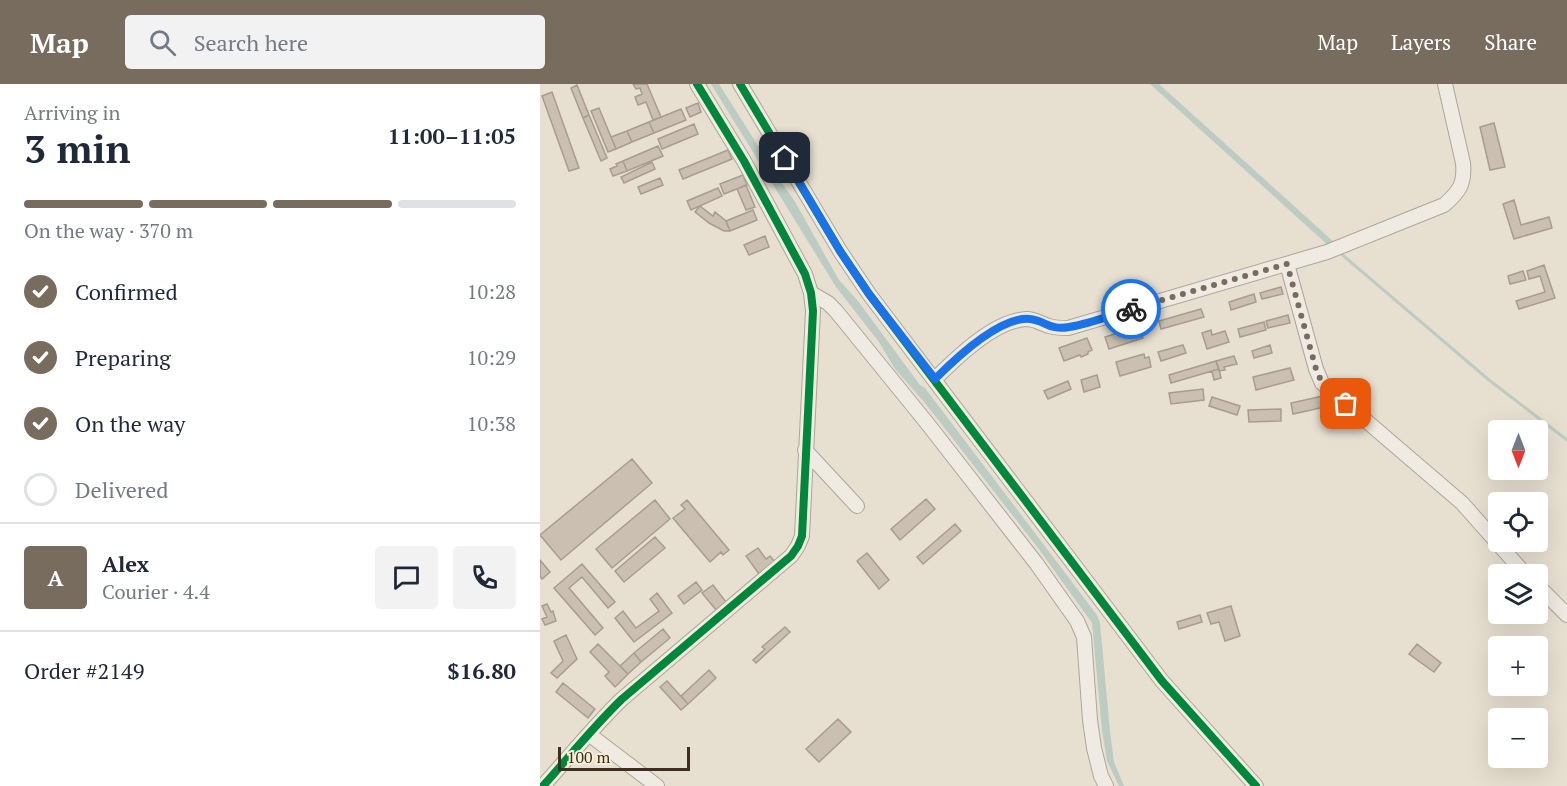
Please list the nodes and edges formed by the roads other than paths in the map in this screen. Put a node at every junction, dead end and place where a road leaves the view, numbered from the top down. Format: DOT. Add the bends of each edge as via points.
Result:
graph roads {
  1 [pos="697,84"];
  2 [pos="740,84"];
  3 [pos="1445,84"];
  4 [pos="1287,264"];
  5 [pos="811,293"];
  6 [pos="935,379"];
  7 [pos="806,450"];
  8 [pos="856,506"];
  9 [pos="1516,564"];
  10 [pos="1548,596"];
  11 [pos="1567,615"];
  12 [pos="590,735"];
  13 [pos="543,786"];
  14 [pos="657,786"];
  15 [pos="1106,786"];
  16 [pos="1256,786"];
  1 -- 5 [label="street" via="759,188 805,274"];
  2 -- 6 [label="street" via="840,251"];
  3 -- 4 [label="street" via="1464,175 1454,196 1444,205 1328,252"];
  4 -- 6 [label="street" via="1068,328 1031,319 1017,320 976,343"];
  4 -- 9 [label="street" via="1322,383 1462,503"];
  5 -- 7 [label="street"];
  5 -- 15 [label="street" via="836,311 927,423 1077,621 1084,638 1094,748"];
  6 -- 16 [label="street" via="1162,681"];
  7 -- 8 [label="street"];
  7 -- 12 [label="street" via="802,536 791,556 622,699"];
  10 -- 11 [label="street"];
  12 -- 13 [label="street"];
  12 -- 14 [label="street"];
}
